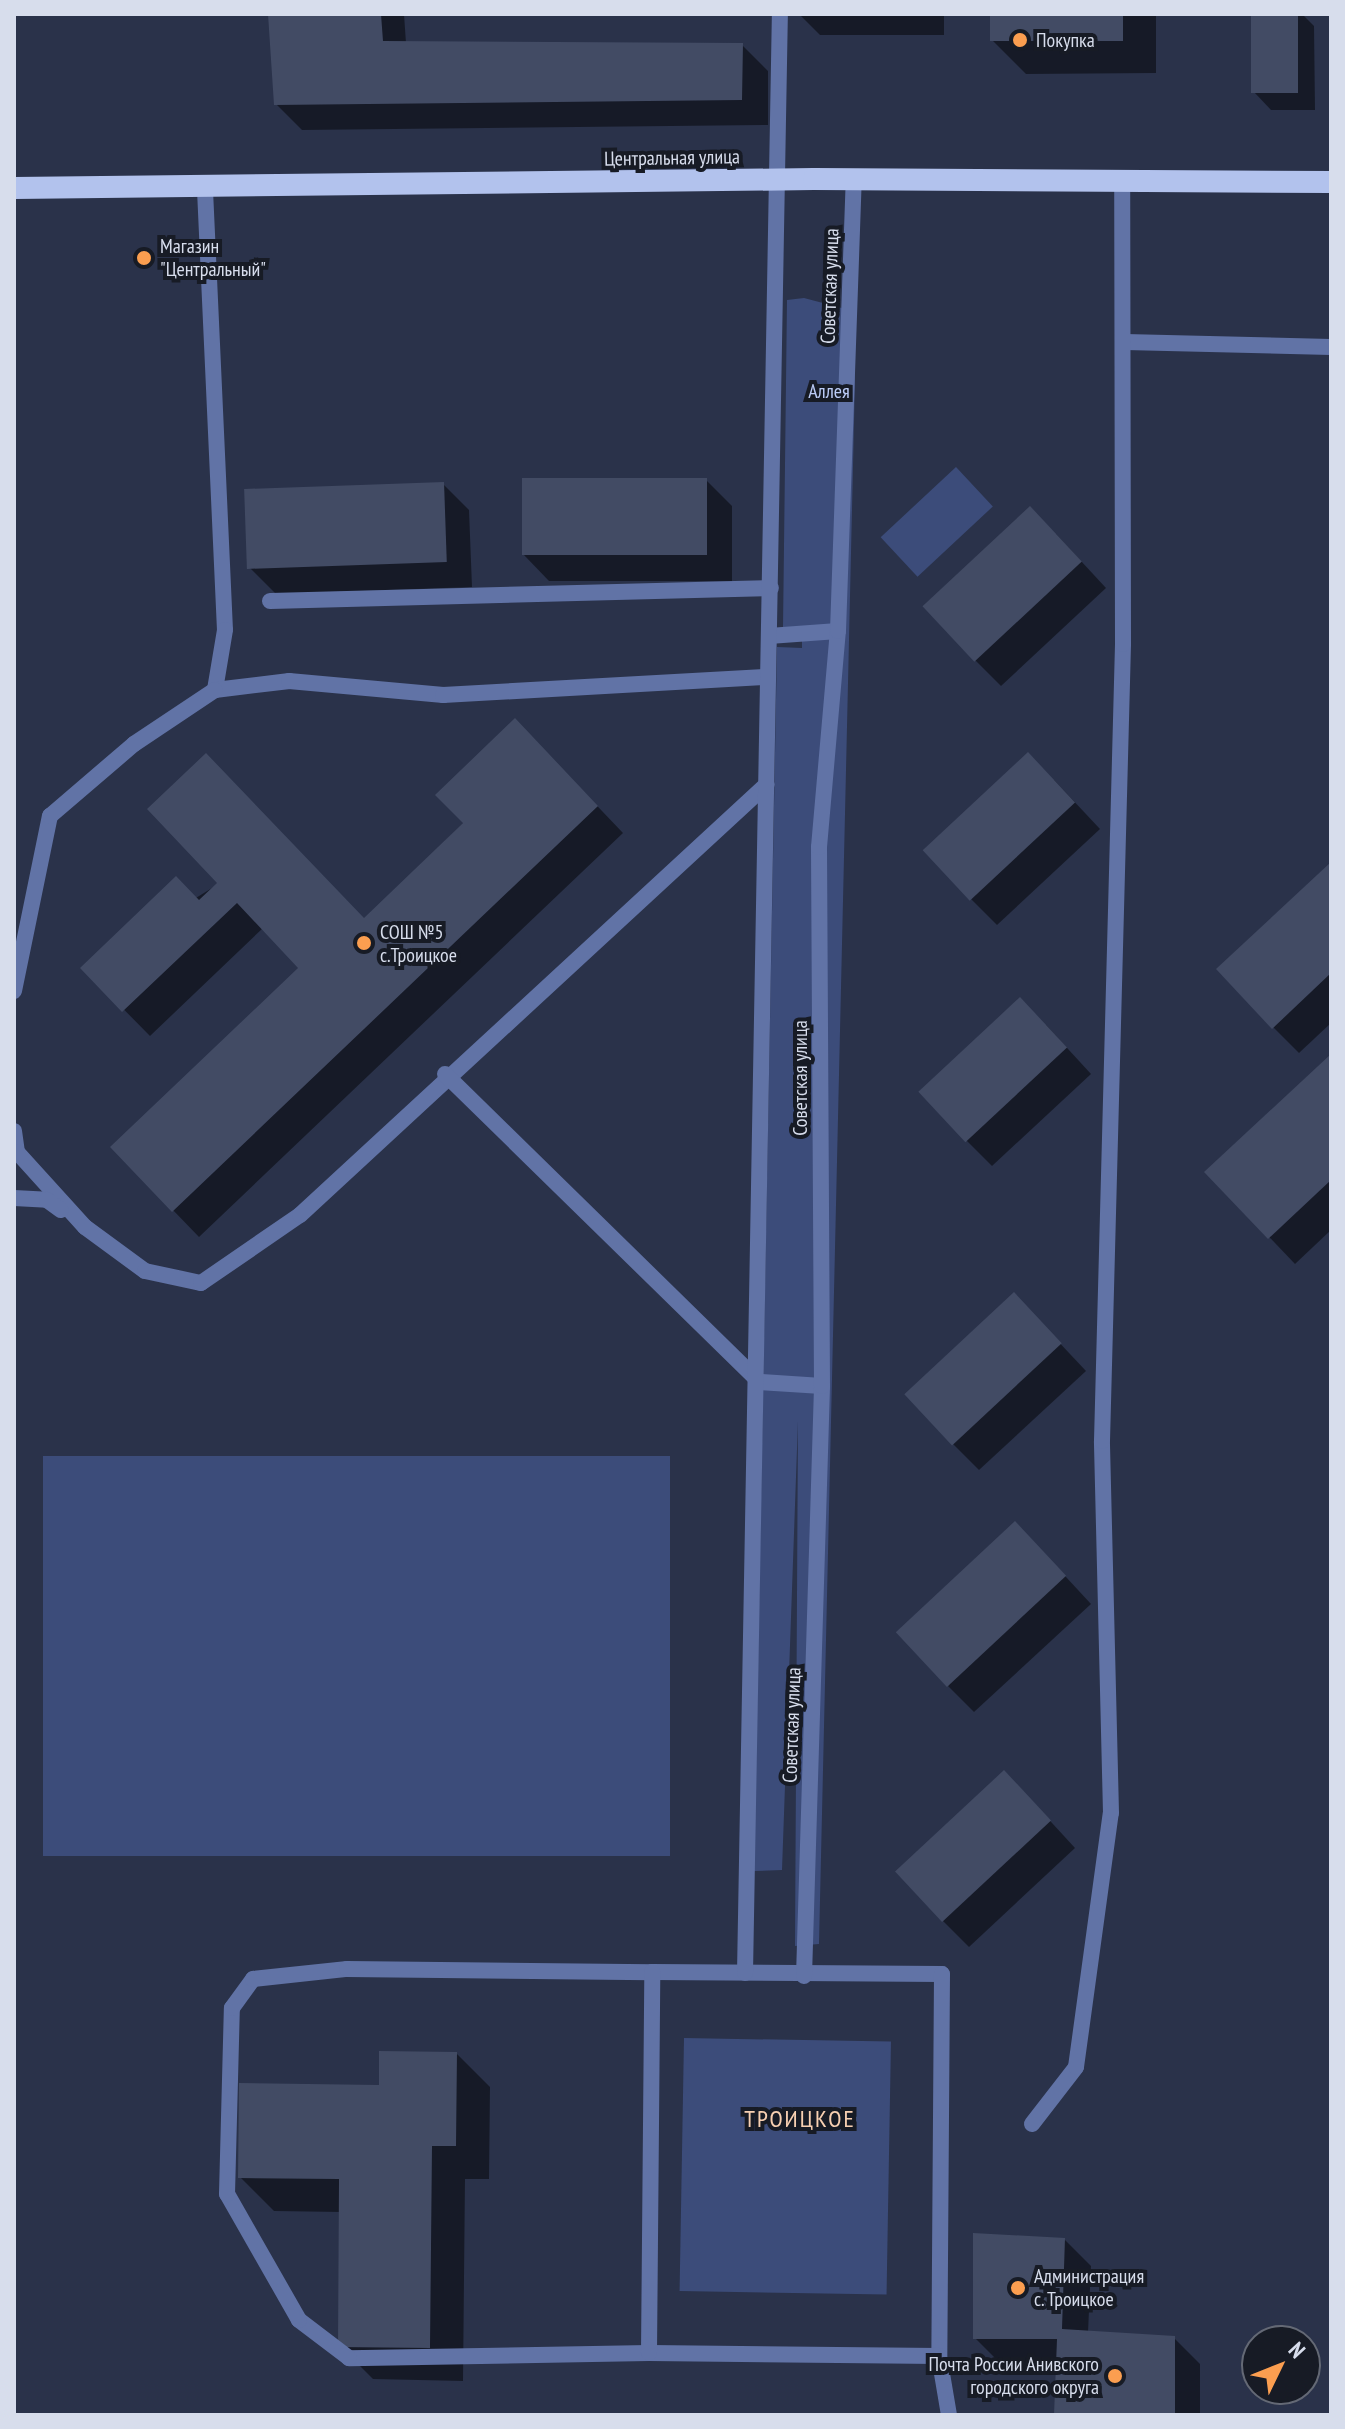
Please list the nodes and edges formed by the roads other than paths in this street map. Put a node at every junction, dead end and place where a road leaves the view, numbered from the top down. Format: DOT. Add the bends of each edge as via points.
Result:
graph roads {
  1 [pos="780,14"];
  2 [pos="778,180"];
  3 [pos="1122,180"];
  4 [pos="854,181"];
  5 [pos="1331,182"];
  6 [pos="14,188"];
  7 [pos="205,190"];
  8 [pos="1125,342"];
  9 [pos="1331,347"];
  10 [pos="771,588"];
  11 [pos="270,601"];
  12 [pos="838,631"];
  13 [pos="769,636"];
  14 [pos="768,677"];
  15 [pos="215,690"];
  16 [pos="767,784"];
  17 [pos="14,991"];
  18 [pos="445,1074"];
  19 [pos="14,1131"];
  20 [pos="14,1198"];
  21 [pos="85,1227"];
  22 [pos="760,1382"];
  23 [pos="822,1386"];
  24 [pos="652,1972"];
  25 [pos="745,1973"];
  26 [pos="804,1976"];
  27 [pos="1032,2124"];
  28 [pos="649,2353"];
  29 [pos="939,2356"];
  30 [pos="949,2415"];
  1 -- 2 [label="street, Советская улица"];
  2 -- 4 [label="highway, Центральная улица"];
  2 -- 7 [label="highway, Центральная улица"];
  2 -- 10 [label="street, Советская улица"];
  3 -- 4 [label="highway, Центральная улица"];
  3 -- 5 [label="highway, Центральная улица"];
  3 -- 8 [label="street"];
  4 -- 12 [label="street, Советская улица"];
  6 -- 7 [label="highway, Центральная улица"];
  7 -- 15 [label="street" via="225,630"];
  8 -- 9 [label="street"];
  8 -- 27 [label="street" via="1102,1441 1111,1813 1076,2067"];
  10 -- 11 [label="street"];
  10 -- 13 [label="street, Советская улица"];
  12 -- 13 [label="street"];
  12 -- 23 [label="street, Советская улица" via="819,847"];
  13 -- 14 [label="street, Советская улица"];
  14 -- 15 [label="street" via="443,695 289,681"];
  14 -- 16 [label="street, Советская улица"];
  15 -- 17 [label="street" via="134,744 50,816"];
  16 -- 18 [label="street"];
  16 -- 22 [label="street, Советская улица"];
  18 -- 21 [label="street" via="300,1215 201,1283 145,1271"];
  18 -- 22 [label="street"];
  19 -- 21 [label="street" via="17,1152"];
  20 -- 21 [label="street" via="47,1200"];
  22 -- 23 [label="street"];
  22 -- 25 [label="street, Советская улица"];
  23 -- 26 [label="street, Советская улица"];
  24 -- 25 [label="street"];
  24 -- 28 [label="street"];
  24 -- 28 [label="street" via="347,1969 253,1979 232,2008 227,2194 299,2320 349,2358"];
  25 -- 26 [label="street"];
  26 -- 29 [label="street" via="942,1974"];
  28 -- 29 [label="street"];
  29 -- 30 [label="street"];
}
